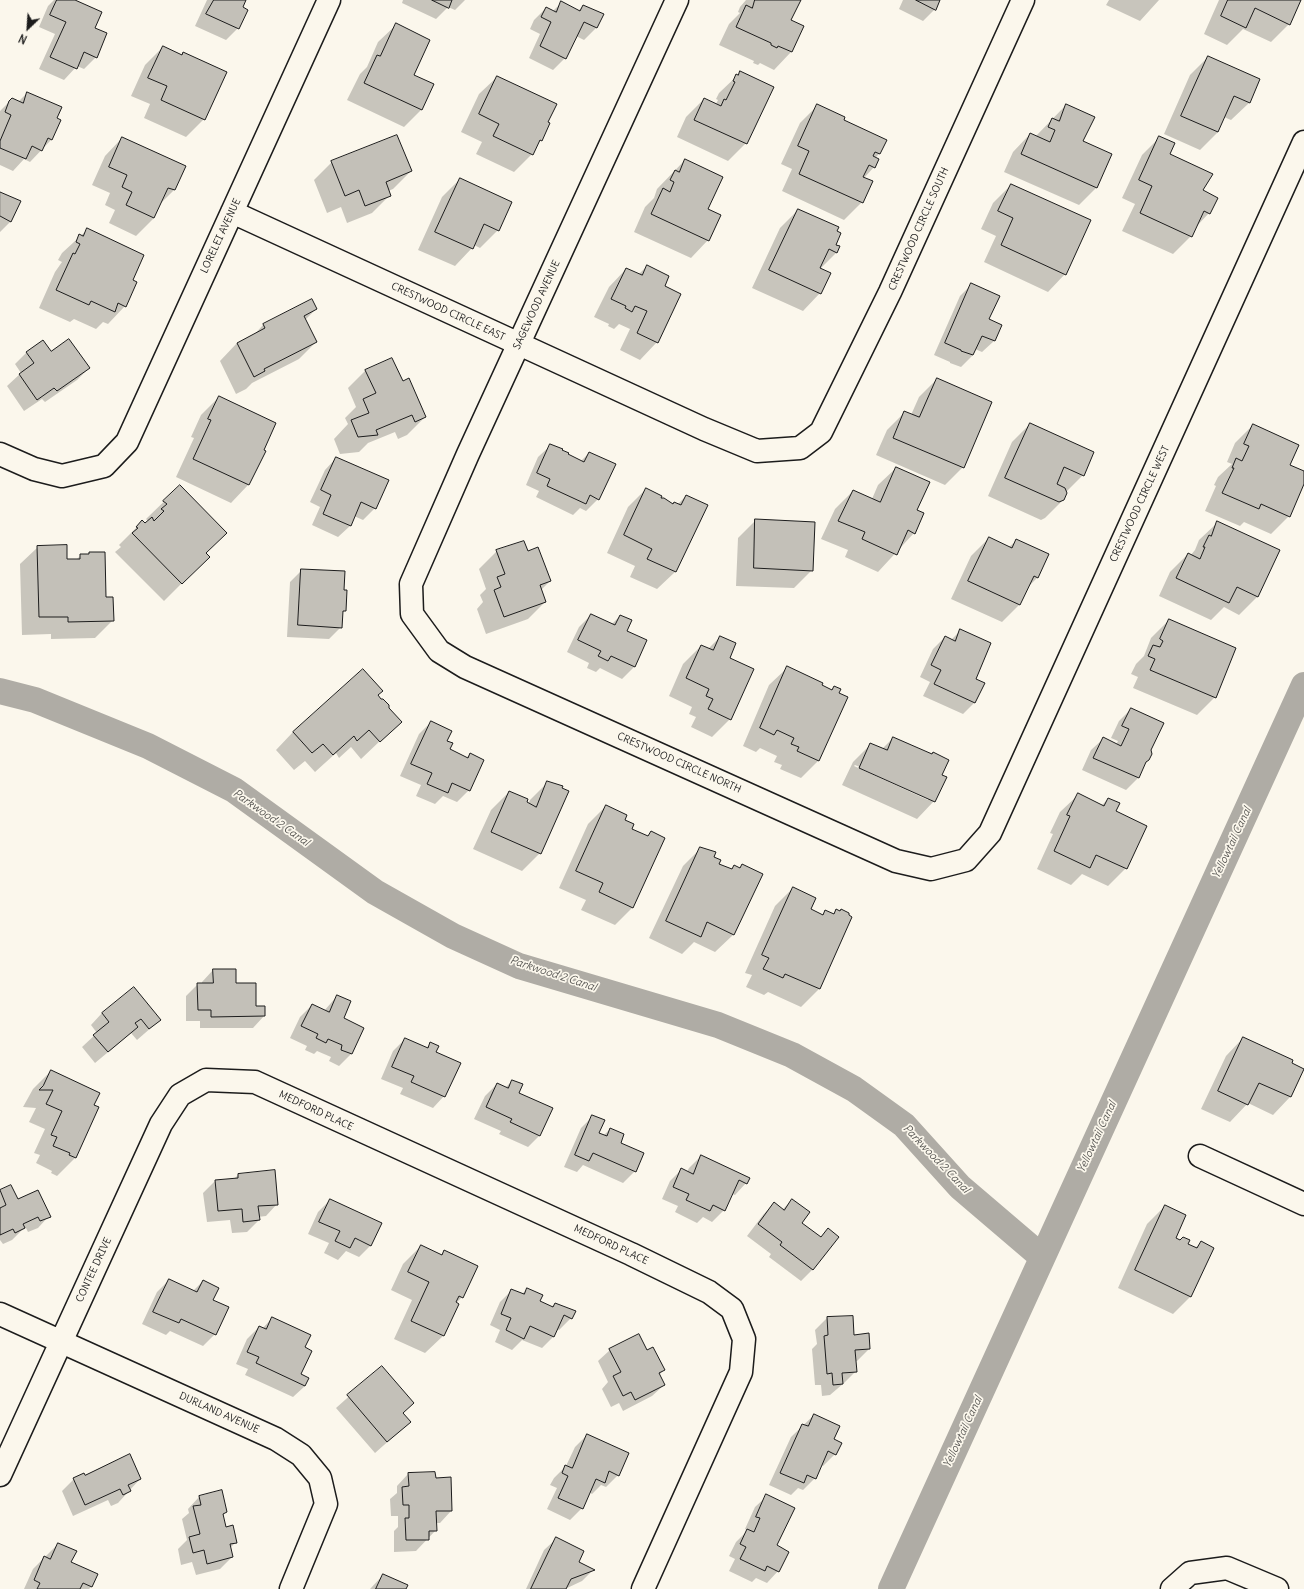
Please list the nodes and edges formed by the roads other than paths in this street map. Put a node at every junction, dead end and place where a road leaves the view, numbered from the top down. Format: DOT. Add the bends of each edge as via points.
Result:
graph roads {
  1 [pos="329,0"];
  2 [pos="677,0"];
  3 [pos="1023,0"];
  4 [pos="1304,142"];
  5 [pos="232,212"];
  6 [pos="519,345"];
  7 [pos="800,448"];
  8 [pos="0,454"];
  9 [pos="412,614"];
  10 [pos="966,860"];
  11 [pos="206,1080"];
  12 [pos="1200,1156"];
  13 [pos="1304,1204"];
  14 [pos="0,1314"];
  15 [pos="61,1341"];
  16 [pos="0,1475"];
  17 [pos="291,1589"];
  18 [pos="643,1589"];
  19 [pos="1172,1589"];
  20 [pos="1277,1589"];
  1 -- 5 [label="street, LORELEI AVENUE"];
  2 -- 6 [label="street, SAGEWOOD AVENUE"];
  3 -- 7 [label="street, CRESTWOOD CIRCLE SOUTH" via="890,292 832,411 821,432"];
  4 -- 10 [label="street, CRESTWOOD CIRCLE WEST" via="990,833"];
  5 -- 6 [label="street, CRESTWOOD CIRCLE EAST"];
  5 -- 8 [label="street, LORELEI AVENUE" via="127,442 104,466 62,476 34,469"];
  6 -- 7 [label="street, CRESTWOOD CIRCLE EAST" via="757,452"];
  6 -- 9 [label="street, SAGEWOOD AVENUE" via="411,584"];
  9 -- 10 [label="street, CRESTWOOD CIRCLE NORTH" via="439,651 465,667 896,861 931,869"];
  11 -- 15 [label="street, CONTEE DRIVE" via="180,1095 161,1124"];
  11 -- 18 [label="street, MEDFORD PLACE" via="255,1082 631,1254 709,1292 732,1309 744,1339 741,1372"];
  12 -- 13 [label="street"];
  14 -- 15 [label="street, DURLAND AVENUE"];
  15 -- 16 [label="street, CONTEE DRIVE"];
  15 -- 17 [label="street, DURLAND AVENUE" via="276,1439 301,1455 320,1478 326,1504"];
  19 -- 20 [label="street" via="1190,1573 1227,1568"];
}
